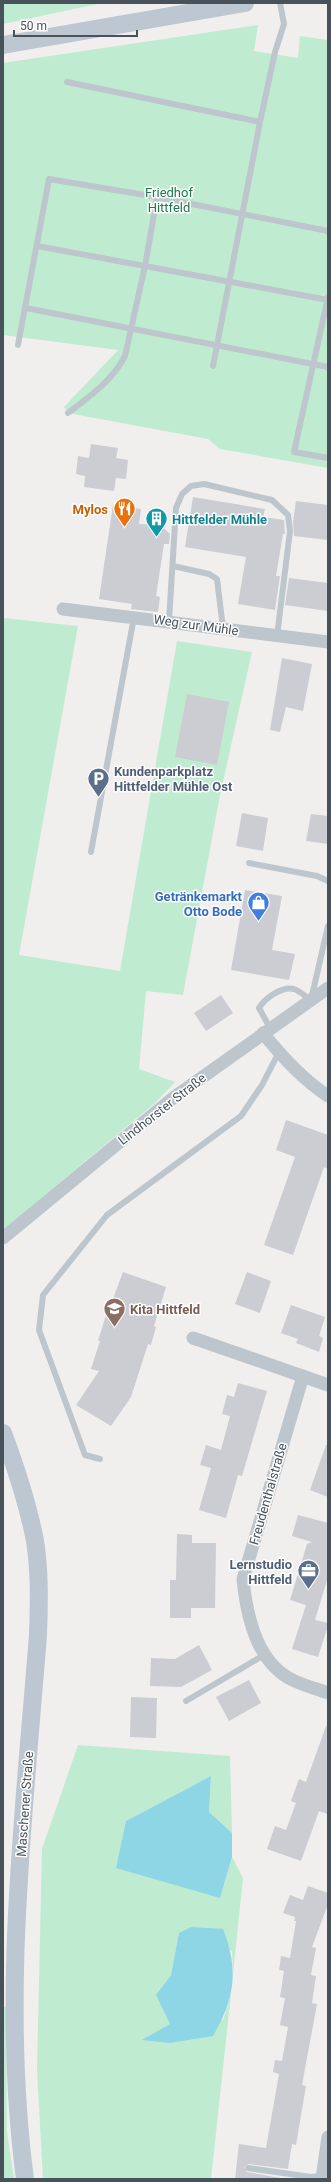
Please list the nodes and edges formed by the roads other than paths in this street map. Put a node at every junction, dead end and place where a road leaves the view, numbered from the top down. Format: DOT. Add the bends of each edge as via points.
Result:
graph roads {
  1 [pos="245,3"];
  2 [pos="280,3"];
  3 [pos="3,45"];
  4 [pos="67,82"];
  5 [pos="260,122"];
  6 [pos="157,197"];
  7 [pos="243,214"];
  8 [pos="328,231"];
  9 [pos="38,246"];
  10 [pos="145,266"];
  11 [pos="229,282"];
  12 [pos="328,299"];
  13 [pos="26,308"];
  14 [pos="132,328"];
  15 [pos="18,345"];
  16 [pos="217,345"];
  17 [pos="314,364"];
  18 [pos="213,366"];
  19 [pos="328,367"];
  20 [pos="68,414"];
  21 [pos="328,458"];
  22 [pos="172,566"];
  23 [pos="63,609"];
  24 [pos="134,617"];
  25 [pos="169,621"];
  26 [pos="223,628"];
  27 [pos="277,636"];
  28 [pos="328,642"];
  29 [pos="91,852"];
  30 [pos="249,863"];
  31 [pos="328,881"];
  32 [pos="328,926"];
  33 [pos="328,988"];
  34 [pos="311,1000"];
  35 [pos="267,1030"];
  36 [pos="278,1052"];
  37 [pos="328,1096"];
  38 [pos="3,1238"];
  39 [pos="193,1338"];
  40 [pos="303,1376"];
  41 [pos="328,1384"];
  42 [pos="3,1433"];
  43 [pos="100,1459"];
  44 [pos="264,1655"];
  45 [pos="328,1693"];
  46 [pos="186,1701"];
  47 [pos="328,2137"];
  48 [pos="248,2168"];
  49 [pos="323,2177"];
  50 [pos="25,2179"];
  1 -- 3 [label="main road"];
  2 -- 5 [label="lane" via="284,24 275,52"];
  4 -- 5 [label="lane"];
  5 -- 7 [label="lane"];
  6 -- 7 [label="lane"];
  6 -- 9 [label="lane" via="49,178"];
  6 -- 10 [label="lane"];
  7 -- 8 [label="lane"];
  7 -- 11 [label="lane"];
  9 -- 10 [label="lane"];
  9 -- 13 [label="lane"];
  10 -- 11 [label="lane"];
  10 -- 14 [label="lane"];
  11 -- 12 [label="lane"];
  11 -- 16 [label="lane"];
  12 -- 17 [label="lane"];
  13 -- 14 [label="lane"];
  13 -- 15 [label="lane"];
  14 -- 16 [label="lane"];
  14 -- 20 [label="lane" via="129,344 119,368 104,385"];
  16 -- 17 [label="lane"];
  16 -- 18 [label="lane"];
  17 -- 19 [label="lane"];
  17 -- 21 [label="lane" via="294,452"];
  22 -- 25 [label="lane"];
  22 -- 26 [label="lane" via="209,574 217,579"];
  22 -- 27 [label="lane" via="176,508 182,494 191,486 204,484 272,500 288,515 290,532"];
  23 -- 24 [label="street, Weg zur Mühle"];
  24 -- 25 [label="street, Weg zur Mühle"];
  24 -- 29 [label="lane"];
  25 -- 26 [label="street, Weg zur Mühle"];
  26 -- 27 [label="street, Weg zur Mühle"];
  27 -- 28 [label="street, Weg zur Mühle"];
  30 -- 31 [label="lane" via="317,876"];
  32 -- 34 [label="lane"];
  33 -- 34 [label="street, Lindhorster Straße"];
  34 -- 35 [label="street, Lindhorster Straße"];
  34 -- 35 [label="lane" via="296,989 287,988 270,996 259,1008"];
  35 -- 36 [label="street"];
  35 -- 38 [label="street, Lindhorster Straße" via="173,1098"];
  36 -- 37 [label="street" via="314,1087"];
  36 -- 43 [label="lane" via="262,1085 240,1116 107,1215 42,1295 39,1330 85,1455"];
  39 -- 40 [label="street"];
  40 -- 41 [label="street"];
  40 -- 44 [label="street, Freudenthalstraße" via="243,1579 252,1626"];
  42 -- 50 [label="main road, Maschener Straße" via="26,1500 35,1542 39,1588 38,1635 16,1926 16,2044"];
  44 -- 45 [label="street, Freudenthalstraße" via="289,1678"];
  44 -- 46 [label="lane"];
  47 -- 49 [label="street"];
  48 -- 49 [label="lane"];
}
